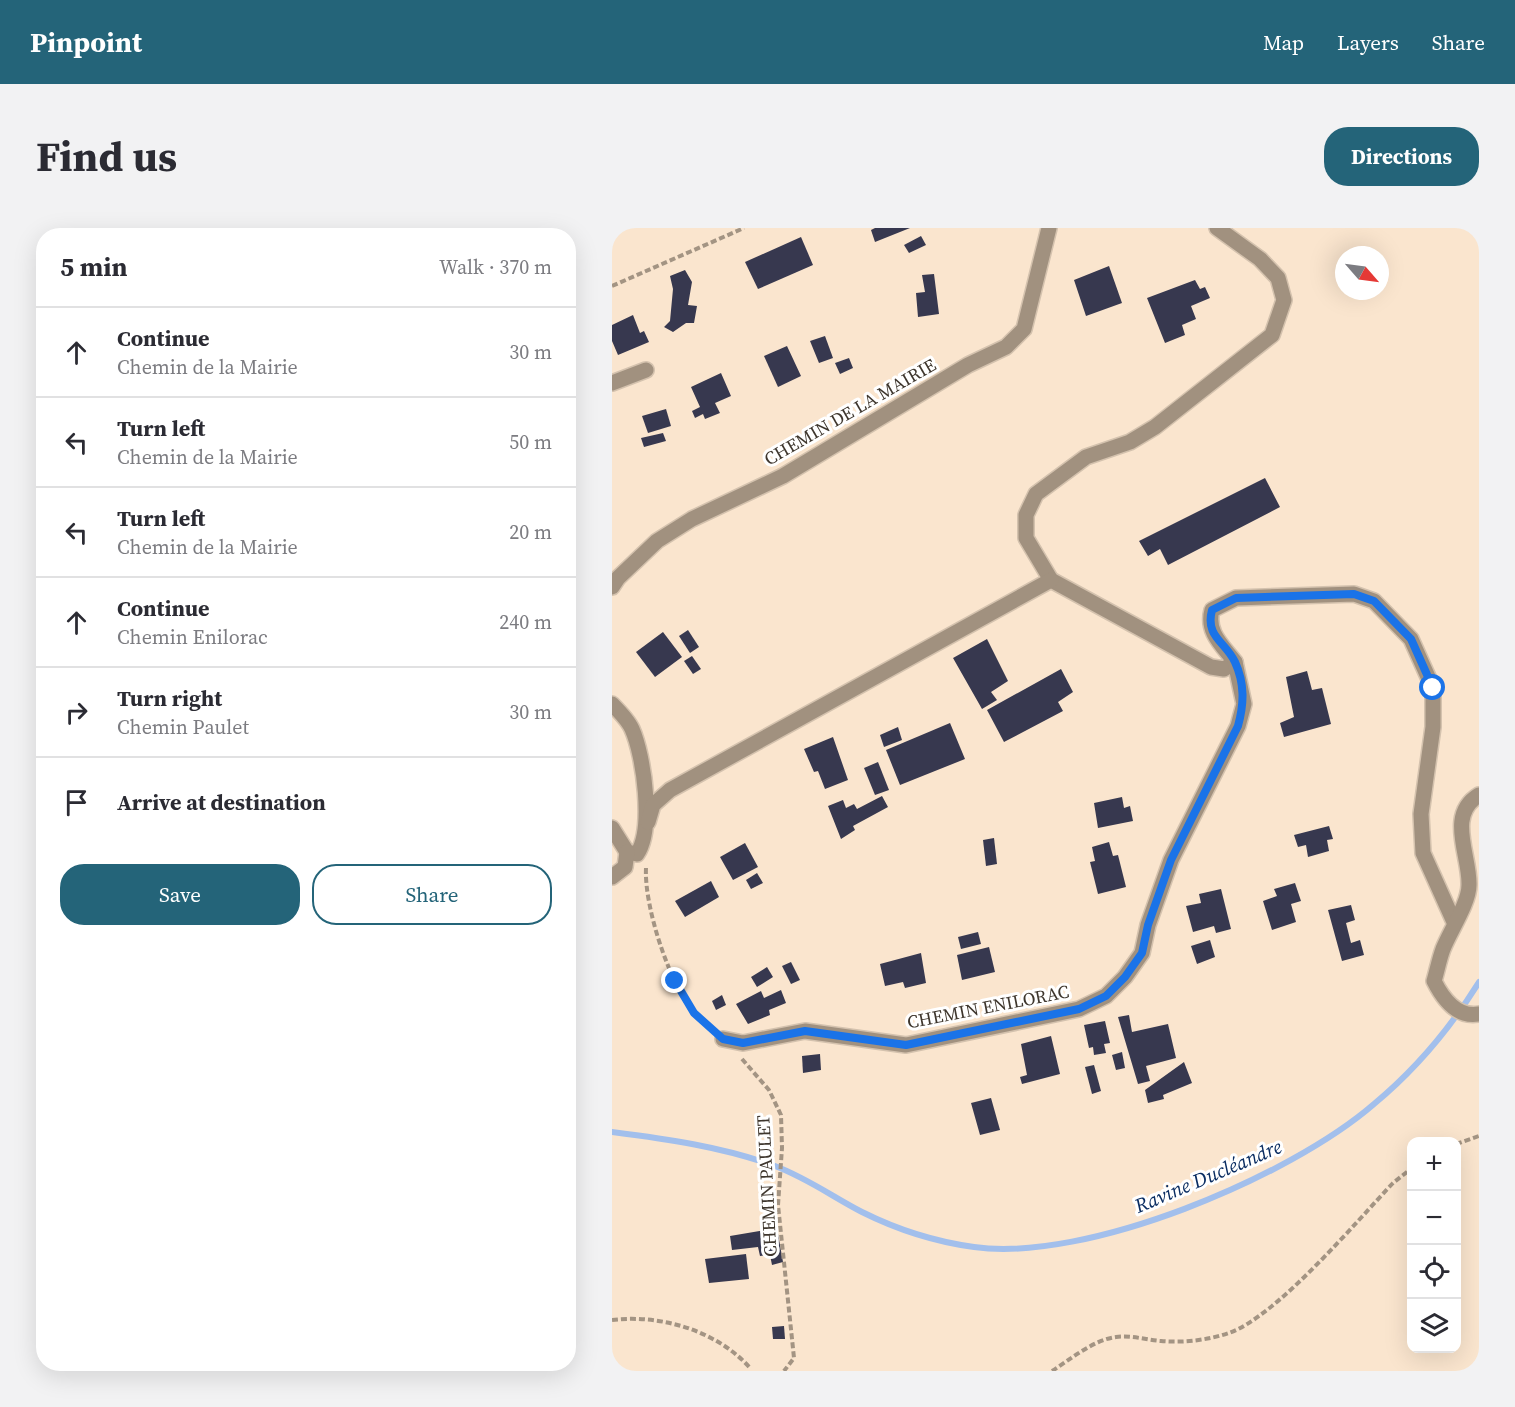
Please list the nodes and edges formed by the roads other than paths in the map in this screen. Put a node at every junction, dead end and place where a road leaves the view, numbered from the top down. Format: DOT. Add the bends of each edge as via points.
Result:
graph roads {
  1 [pos="1049,228"];
  2 [pos="1218,228"];
  3 [pos="646,370"];
  4 [pos="612,383"];
  5 [pos="1051,580"];
  6 [pos="612,587"];
  7 [pos="1235,662"];
  8 [pos="612,704"];
  9 [pos="1479,795"];
  10 [pos="648,822"];
  11 [pos="612,828"];
  12 [pos="627,852"];
  13 [pos="612,877"];
  14 [pos="1454,922"];
  15 [pos="1479,1014"];
  16 [pos="723,1039"];
  1 -- 6 [label="street, CHEMIN DE LA MAIRIE" via="1024,329 1006,347 968,365 783,476 692,519 657,541"];
  2 -- 5 [label="street" via="1260,259 1278,278 1284,300 1272,335 1155,427 1130,442 1086,457 1036,494 1026,516 1026,538"];
  3 -- 4 [label="street"];
  5 -- 7 [label="street" via="1212,668 1224,669"];
  5 -- 10 [label="street" via="670,790 653,805"];
  7 -- 14 [label="street" via="1209,622 1212,610 1236,598 1354,594 1374,601 1411,639 1433,688 1433,727 1421,814 1423,853"];
  7 -- 16 [label="street, CHEMIN ENILORAC" via="1244,704 1238,726 1171,860 1142,953 1106,996 1079,1009 906,1045 805,1031 743,1043"];
  8 -- 10 [label="street" via="631,726 641,752"];
  9 -- 14 [label="street" via="1470,800 1461,817 1469,888"];
  10 -- 12 [label="street" via="643,846 637,854"];
  11 -- 12 [label="street"];
  12 -- 13 [label="street" via="625,867"];
  14 -- 15 [label="street" via="1434,981 1442,996 1460,1012 1469,1016"];
}
